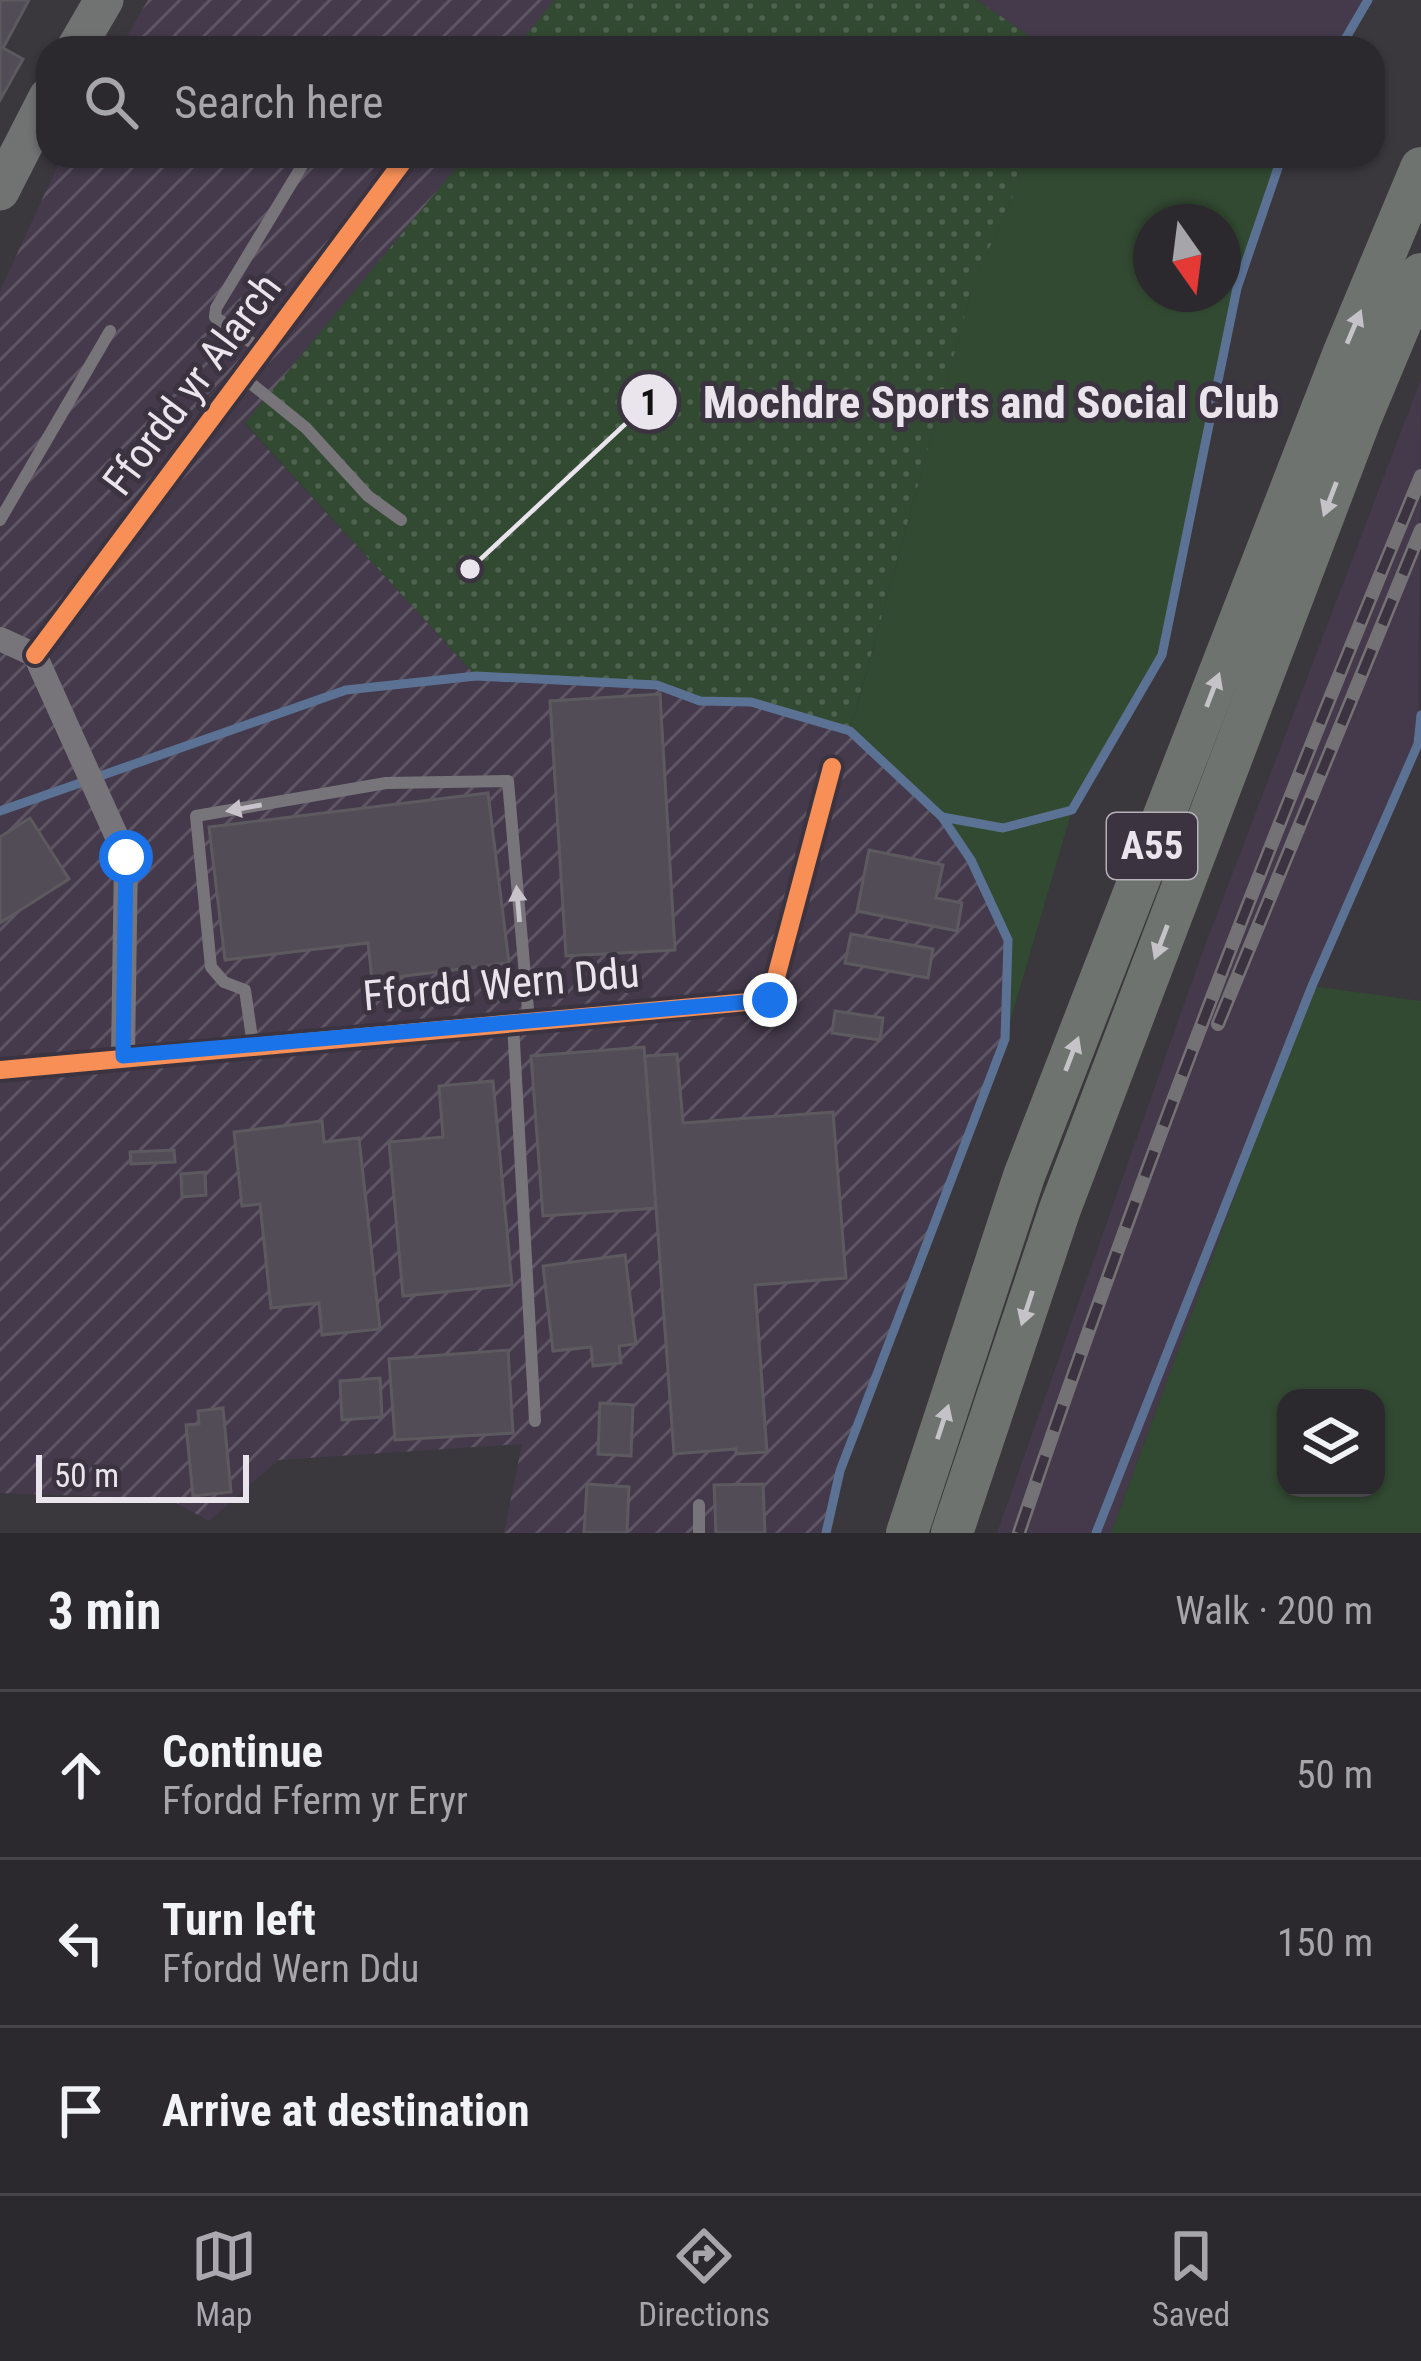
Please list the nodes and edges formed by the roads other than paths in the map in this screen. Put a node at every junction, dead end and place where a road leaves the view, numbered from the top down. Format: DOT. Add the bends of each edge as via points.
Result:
graph roads {
  1 [pos="104,0"];
  2 [pos="83,36"];
  3 [pos="36,120"];
  4 [pos="301,168"];
  5 [pos="398,168"];
  6 [pos="1421,168"];
  7 [pos="0,191"];
  8 [pos="1421,274"];
  9 [pos="110,331"];
  10 [pos="262,350"];
  11 [pos="242,377"];
  12 [pos="0,520"];
  13 [pos="401,520"];
  14 [pos="0,639"];
  15 [pos="34,655"];
  16 [pos="832,767"];
  17 [pos="520,1022"];
  18 [pos="254,1045"];
  19 [pos="123,1056"];
  20 [pos="0,1070"];
  21 [pos="536,1421"];
  22 [pos="699,1505"];
  23 [pos="699,1533"];
  24 [pos="907,1533"];
  25 [pos="952,1533"];
  1 -- 2 [label="main road"];
  3 -- 7 [label="main road"];
  4 -- 10 [label="lane" via="214,317"];
  5 -- 10 [label="street, Ffordd yr Alarch"];
  24 -- 6 [label="highway, A55, one-way" via="1024,1176"];
  8 -- 25 [label="highway, A55, one-way" via="1068,1187"];
  9 -- 12 [label="lane"];
  10 -- 11 [label="street, Ffordd yr Alarch"];
  11 -- 13 [label="lane"];
  11 -- 15 [label="street, Ffordd yr Alarch"];
  14 -- 15 [label="street"];
  15 -- 19 [label="street" via="126,857"];
  16 -- 17 [label="street, Ffordd Wern Ddu" via="770,1000"];
  17 -- 18 [label="street, Ffordd Wern Ddu"];
  17 -- 18 [label="lane, one-way" via="508,781 386,783 196,816 211,967 244,989"];
  17 -- 21 [label="lane"];
  18 -- 19 [label="street, Ffordd Wern Ddu"];
  19 -- 20 [label="street, Ffordd Wern Ddu"];
  22 -- 23 [label="lane"];
}
